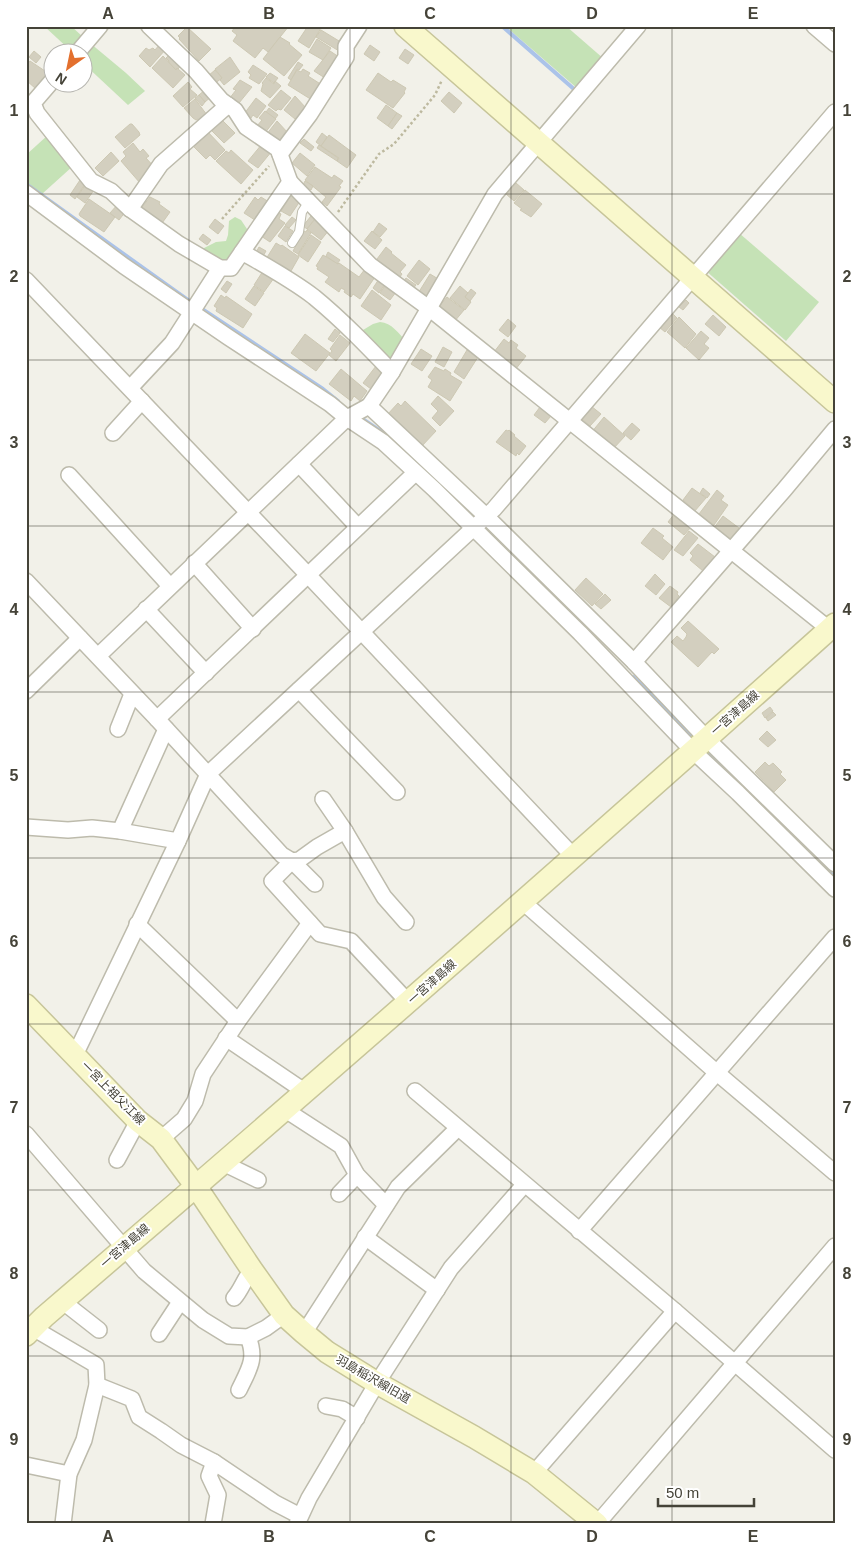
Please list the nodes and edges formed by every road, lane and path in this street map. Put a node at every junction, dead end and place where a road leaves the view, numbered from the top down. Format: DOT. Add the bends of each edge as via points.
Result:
graph roads {
  1 [pos="100,26"];
  2 [pos="149,26"];
  3 [pos="359,26"];
  4 [pos="405,26"];
  5 [pos="638,26"];
  6 [pos="814,26"];
  7 [pos="86,42"];
  8 [pos="835,44"];
  9 [pos="450,66"];
  10 [pos="42,92"];
  11 [pos="228,105"];
  12 [pos="835,112"];
  13 [pos="538,143"];
  14 [pos="280,154"];
  15 [pos="290,182"];
  16 [pos="26,193"];
  17 [pos="309,201"];
  18 [pos="130,209"];
  19 [pos="222,219"];
  20 [pos="330,224"];
  21 [pos="292,243"];
  22 [pos="242,252"];
  23 [pos="220,268"];
  24 [pos="693,277"];
  25 [pos="26,280"];
  26 [pos="430,309"];
  27 [pos="192,312"];
  28 [pos="392,372"];
  29 [pos="130,388"];
  30 [pos="142,401"];
  31 [pos="835,402"];
  32 [pos="369,406"];
  33 [pos="347,418"];
  34 [pos="569,422"];
  35 [pos="835,429"];
  36 [pos="113,433"];
  37 [pos="299,464"];
  38 [pos="415,473"];
  39 [pos="68,475"];
  40 [pos="248,512"];
  41 [pos="486,516"];
  42 [pos="358,527"];
  43 [pos="473,528"];
  44 [pos="732,550"];
  45 [pos="194,563"];
  46 [pos="308,575"];
  47 [pos="26,581"];
  48 [pos="170,586"];
  49 [pos="146,609"];
  50 [pos="832,626"];
  51 [pos="253,629"];
  52 [pos="361,631"];
  53 [pos="80,638"];
  54 [pos="98,656"];
  55 [pos="634,662"];
  56 [pos="206,673"];
  57 [pos="299,690"];
  58 [pos="26,691"];
  59 [pos="132,694"];
  60 [pos="162,724"];
  61 [pos="118,729"];
  62 [pos="700,745"];
  63 [pos="208,774"];
  64 [pos="397,792"];
  65 [pos="323,798"];
  66 [pos="26,827"];
  67 [pos="120,831"];
  68 [pos="345,831"];
  69 [pos="178,841"];
  70 [pos="832,855"];
  71 [pos="574,857"];
  72 [pos="292,861"];
  73 [pos="315,884"];
  74 [pos="835,888"];
  75 [pos="523,902"];
  76 [pos="406,922"];
  77 [pos="310,923"];
  78 [pos="137,924"];
  79 [pos="835,937"];
  80 [pos="409,1003"];
  81 [pos="26,1005"];
  82 [pos="238,1021"];
  83 [pos="226,1038"];
  84 [pos="75,1055"];
  85 [pos="716,1072"];
  86 [pos="304,1091"];
  87 [pos="415,1091"];
  88 [pos="284,1109"];
  89 [pos="138,1121"];
  90 [pos="458,1128"];
  91 [pos="26,1134"];
  92 [pos="161,1139"];
  93 [pos="117,1160"];
  94 [pos="223,1163"];
  95 [pos="835,1173"];
  96 [pos="357,1175"];
  97 [pos="258,1180"];
  98 [pos="195,1185"];
  99 [pos="524,1185"];
  100 [pos="339,1194"];
  101 [pos="386,1204"];
  102 [pos="579,1231"];
  103 [pos="364,1238"];
  104 [pos="835,1246"];
  105 [pos="123,1248"];
  106 [pos="252,1270"];
  107 [pos="438,1290"];
  108 [pos="242,1295"];
  109 [pos="62,1301"];
  110 [pos="180,1302"];
  111 [pos="675,1311"];
  112 [pos="284,1316"];
  113 [pos="99,1330"];
  114 [pos="30,1332"];
  115 [pos="304,1333"];
  116 [pos="159,1334"];
  117 [pos="248,1336"];
  118 [pos="734,1364"];
  119 [pos="377,1383"];
  120 [pos="97,1385"];
  121 [pos="239,1390"];
  122 [pos="326,1406"];
  123 [pos="357,1418"];
  124 [pos="835,1450"];
  125 [pos="214,1462"];
  126 [pos="26,1465"];
  127 [pos="68,1474"];
  128 [pos="534,1474"];
  129 [pos="298,1520"];
  130 [pos="63,1524"];
  131 [pos="213,1524"];
  132 [pos="597,1524"];
  1 -- 7 [label="street"];
  2 -- 11 [label="street"];
  3 -- 14 [label="street" via="346,46 346,57"];
  4 -- 9 [label="main road"];
  5 -- 13 [label="street"];
  6 -- 8 [label="street"];
  9 -- 13 [label="main road"];
  9 -- 20 [label="path" via="435,95 394,144 379,154"];
  10 -- 18 [label="street" via="33,103 36,113 91,181 111,191"];
  11 -- 14 [label="street" via="246,127 278,148"];
  11 -- 18 [label="street" via="161,164"];
  12 -- 24 [label="street"];
  13 -- 24 [label="main road"];
  13 -- 26 [label="street" via="495,194"];
  14 -- 15 [label="street"];
  14 -- 19 [label="path"];
  15 -- 17 [label="street"];
  15 -- 22 [label="street"];
  16 -- 27 [label="street"];
  17 -- 20 [label="street"];
  17 -- 21 [label="lane"];
  18 -- 23 [label="street"];
  20 -- 26 [label="street" via="370,265"];
  22 -- 23 [label="street" via="231,268"];
  22 -- 28 [label="street" via="314,297"];
  23 -- 27 [label="street"];
  24 -- 31 [label="main road"];
  24 -- 34 [label="street"];
  25 -- 29 [label="street"];
  26 -- 28 [label="street"];
  26 -- 34 [label="street"];
  27 -- 29 [label="street" via="172,343"];
  27 -- 33 [label="street"];
  28 -- 32 [label="street"];
  29 -- 30 [label="street"];
  30 -- 36 [label="street"];
  30 -- 40 [label="street"];
  32 -- 33 [label="street"];
  32 -- 41 [label="street"];
  33 -- 37 [label="street"];
  33 -- 38 [label="street" via="383,442"];
  34 -- 41 [label="street"];
  34 -- 44 [label="street"];
  35 -- 44 [label="street"];
  37 -- 40 [label="street"];
  37 -- 42 [label="street"];
  38 -- 42 [label="street"];
  38 -- 43 [label="street"];
  39 -- 48 [label="street"];
  40 -- 45 [label="street"];
  40 -- 46 [label="street"];
  41 -- 43 [label="street"];
  41 -- 55 [label="street"];
  42 -- 46 [label="street"];
  43 -- 52 [label="street"];
  43 -- 62 [label="street"];
  44 -- 50 [label="street"];
  44 -- 55 [label="street"];
  45 -- 48 [label="street"];
  45 -- 51 [label="street"];
  46 -- 51 [label="street"];
  46 -- 52 [label="street"];
  47 -- 53 [label="street"];
  48 -- 49 [label="street"];
  49 -- 54 [label="street"];
  49 -- 56 [label="street"];
  50 -- 62 [label="main road, 一宮津島線"];
  51 -- 56 [label="street"];
  52 -- 57 [label="street"];
  52 -- 71 [label="street"];
  53 -- 54 [label="street"];
  53 -- 58 [label="street"];
  54 -- 59 [label="street"];
  55 -- 62 [label="street"];
  56 -- 60 [label="street"];
  57 -- 63 [label="street"];
  57 -- 64 [label="street"];
  59 -- 60 [label="street"];
  59 -- 61 [label="street"];
  60 -- 63 [label="street"];
  60 -- 67 [label="street"];
  62 -- 70 [label="street"];
  62 -- 71 [label="main road, 一宮津島線"];
  62 -- 74 [label="street" via="738,792"];
  63 -- 69 [label="street"];
  63 -- 72 [label="street" via="282,855"];
  65 -- 68 [label="street"];
  66 -- 67 [label="street"];
  67 -- 69 [label="street"];
  68 -- 72 [label="street" via="299,860"];
  68 -- 76 [label="street" via="384,897"];
  69 -- 78 [label="street"];
  71 -- 75 [label="main road, 一宮津島線"];
  72 -- 73 [label="street"];
  72 -- 77 [label="street" via="272,881"];
  75 -- 80 [label="main road, 一宮津島線"];
  75 -- 85 [label="street"];
  77 -- 80 [label="street" via="320,934 351,941"];
  77 -- 82 [label="street"];
  78 -- 82 [label="street"];
  78 -- 84 [label="street"];
  79 -- 85 [label="street"];
  80 -- 86 [label="main road, 一宮津島線"];
  81 -- 84 [label="main road, 一宮上祖父江線"];
  82 -- 83 [label="street"];
  83 -- 86 [label="street"];
  83 -- 92 [label="street" via="203,1074 195,1101 184,1119"];
  84 -- 89 [label="main road, 一宮上祖父江線"];
  85 -- 95 [label="street"];
  85 -- 102 [label="street"];
  86 -- 88 [label="main road, 一宮津島線"];
  87 -- 90 [label="street"];
  88 -- 94 [label="main road, 一宮津島線"];
  88 -- 96 [label="street" via="341,1146"];
  89 -- 92 [label="main road, 一宮上祖父江線"];
  89 -- 93 [label="street"];
  90 -- 99 [label="street"];
  90 -- 101 [label="street" via="398,1186"];
  91 -- 105 [label="street"];
  92 -- 98 [label="main road, 一宮上祖父江線"];
  94 -- 97 [label="street"];
  94 -- 98 [label="main road, 一宮津島線"];
  96 -- 100 [label="street"];
  96 -- 101 [label="street"];
  98 -- 105 [label="main road, 一宮津島線"];
  98 -- 106 [label="main road, 羽島稲沢線旧道"];
  99 -- 102 [label="street"];
  99 -- 107 [label="street" via="451,1268"];
  101 -- 103 [label="street"];
  102 -- 111 [label="street"];
  103 -- 107 [label="street"];
  103 -- 115 [label="street"];
  104 -- 118 [label="street"];
  105 -- 109 [label="main road, 一宮津島線"];
  105 -- 110 [label="street"];
  106 -- 108 [label="street" via="244,1278"];
  106 -- 112 [label="main road, 羽島稲沢線旧道"];
  107 -- 119 [label="street"];
  109 -- 113 [label="street"];
  109 -- 114 [label="main road, 一宮津島線"];
  110 -- 116 [label="street"];
  110 -- 117 [label="street" via="229,1336"];
  111 -- 118 [label="street"];
  111 -- 128 [label="street"];
  112 -- 115 [label="main road, 羽島稲沢線旧道"];
  112 -- 117 [label="street"];
  114 -- 120 [label="street" via="96,1366"];
  115 -- 119 [label="main road, 羽島稲沢線旧道" via="327,1352"];
  117 -- 121 [label="street" via="252,1364"];
  118 -- 124 [label="street"];
  118 -- 132 [label="street"];
  119 -- 123 [label="street"];
  119 -- 128 [label="main road, 羽島稲沢線旧道"];
  120 -- 125 [label="street" via="132,1399 139,1417 181,1446"];
  120 -- 127 [label="street" via="84,1440"];
  122 -- 123 [label="street" via="342,1409"];
  123 -- 129 [label="street"];
  125 -- 129 [label="street"];
  125 -- 131 [label="street" via="209,1476 218,1495"];
  126 -- 127 [label="street"];
  127 -- 130 [label="street"];
  128 -- 132 [label="main road, 羽島稲沢線旧道"];
}
